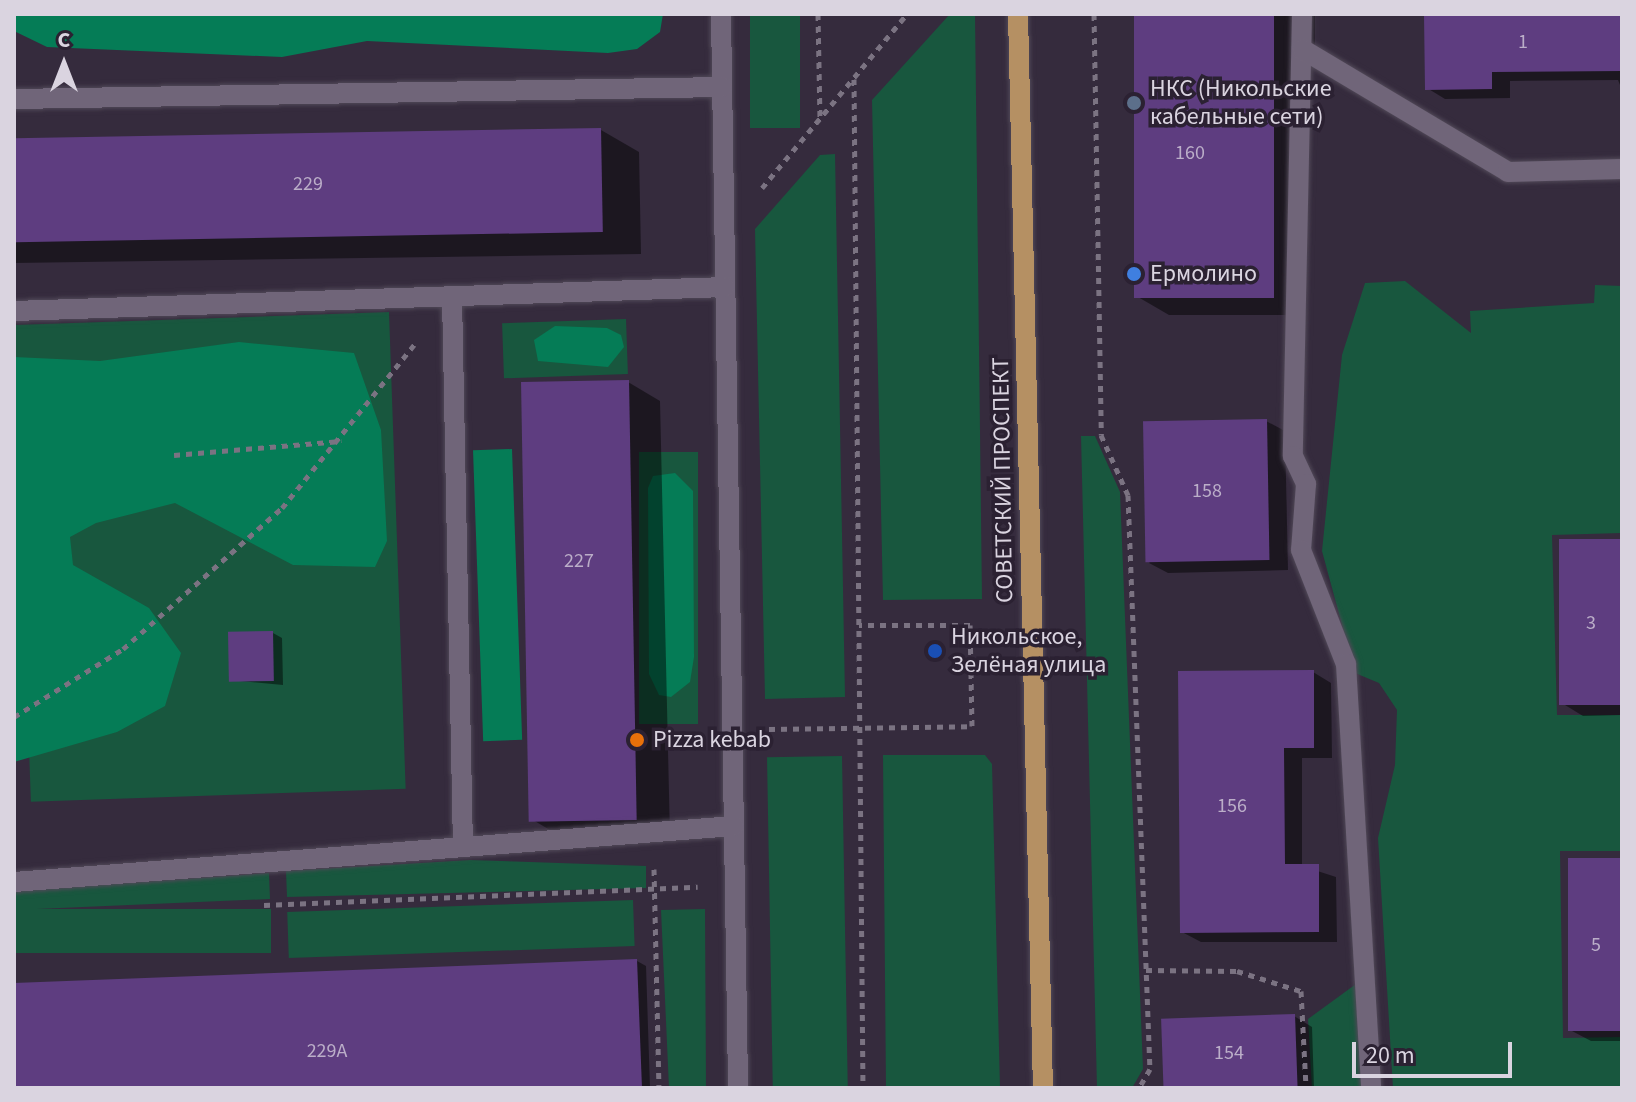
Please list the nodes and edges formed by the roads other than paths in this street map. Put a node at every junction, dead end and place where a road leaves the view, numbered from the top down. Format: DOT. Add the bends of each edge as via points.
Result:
graph roads {
  1 [pos="721,14"];
  2 [pos="1018,14"];
  3 [pos="1302,14"];
  4 [pos="1302,49"];
  5 [pos="722,87"];
  6 [pos="14,99"];
  7 [pos="1622,169"];
  8 [pos="725,287"];
  9 [pos="452,296"];
  10 [pos="14,311"];
  11 [pos="734,826"];
  12 [pos="463,847"];
  13 [pos="14,882"];
  14 [pos="738,1088"];
  15 [pos="1043,1088"];
  16 [pos="1371,1088"];
  1 -- 5 [label="street"];
  2 -- 15 [label="main road, СОВЕТСКИЙ ПРОСПЕКТ"];
  3 -- 4 [label="street"];
  4 -- 7 [label="street" via="1508,172"];
  4 -- 16 [label="street" via="1293,456 1306,484 1301,550 1346,664"];
  5 -- 6 [label="street"];
  5 -- 8 [label="street"];
  8 -- 9 [label="street"];
  8 -- 11 [label="street"];
  9 -- 10 [label="street"];
  9 -- 12 [label="street"];
  11 -- 12 [label="street"];
  11 -- 14 [label="street"];
  12 -- 13 [label="street"];
}
